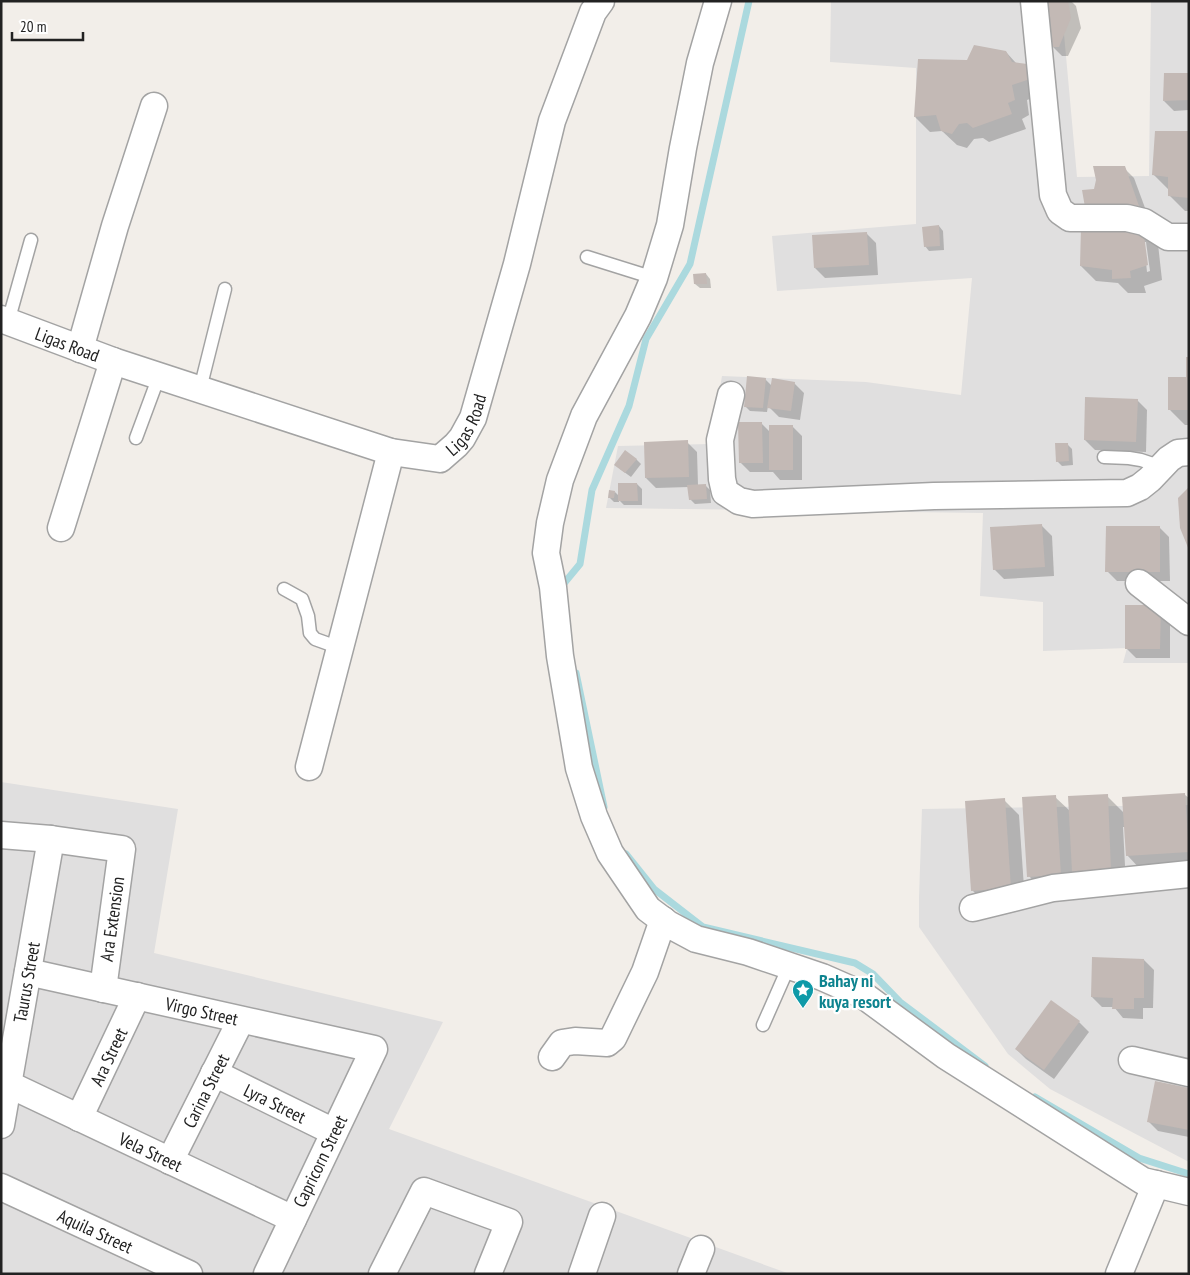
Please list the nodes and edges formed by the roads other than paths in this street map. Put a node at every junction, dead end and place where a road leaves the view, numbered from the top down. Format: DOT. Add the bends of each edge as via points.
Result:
graph roads {
  1 [pos="601,1"];
  2 [pos="718,1"];
  3 [pos="1034,1"];
  4 [pos="154,106"];
  5 [pos="1189,237"];
  6 [pos="31,240"];
  7 [pos="588,258"];
  8 [pos="654,278"];
  9 [pos="225,289"];
  10 [pos="4,321"];
  11 [pos="80,349"];
  12 [pos="113,361"];
  13 [pos="158,376"];
  14 [pos="200,389"];
  15 [pos="731,395"];
  16 [pos="136,438"];
  17 [pos="391,452"];
  18 [pos="1189,452"];
  19 [pos="1104,457"];
  20 [pos="1162,467"];
  21 [pos="60,528"];
  22 [pos="1139,582"];
  23 [pos="284,589"];
  24 [pos="1189,622"];
  25 [pos="340,648"];
  26 [pos="310,767"];
  27 [pos="1,835"];
  28 [pos="50,840"];
  29 [pos="1189,874"];
  30 [pos="973,908"];
  31 [pos="663,920"];
  32 [pos="790,966"];
  33 [pos="28,972"];
  34 [pos="103,989"];
  35 [pos="137,996"];
  36 [pos="241,1020"];
  37 [pos="763,1025"];
  38 [pos="374,1049"];
  39 [pos="552,1056"];
  40 [pos="1132,1060"];
  41 [pos="214,1073"];
  42 [pos="1189,1073"];
  43 [pos="8,1084"];
  44 [pos="79,1118"];
  45 [pos="1,1126"];
  46 [pos="334,1132"];
  47 [pos="170,1161"];
  48 [pos="1156,1184"];
  49 [pos="1,1187"];
  50 [pos="1189,1192"];
  51 [pos="602,1216"];
  52 [pos="293,1219"];
  53 [pos="701,1249"];
  54 [pos="189,1274"];
  55 [pos="267,1274"];
  56 [pos="382,1274"];
  57 [pos="488,1274"];
  58 [pos="582,1274"];
  59 [pos="691,1274"];
  60 [pos="1119,1274"];
  1 -- 17 [label="street, Ligas Road" via="593,12 552,121 517,264 473,418 462,438 440,459"];
  2 -- 8 [label="street" via="700,64 670,226"];
  3 -- 5 [label="street" via="1054,195 1060,211 1070,218 1127,218 1144,222 1168,238"];
  4 -- 11 [label="street"];
  6 -- 10 [label="lane"];
  7 -- 8 [label="lane"];
  8 -- 31 [label="street" via="638,316 584,416 560,480 546,553 579,768 594,816 610,854 648,909"];
  9 -- 14 [label="lane"];
  10 -- 11 [label="street, Ligas Road"];
  11 -- 12 [label="street, Ligas Road"];
  12 -- 13 [label="street, Ligas Road"];
  12 -- 21 [label="street"];
  13 -- 14 [label="street, Ligas Road"];
  13 -- 16 [label="lane"];
  14 -- 17 [label="street, Ligas Road"];
  15 -- 20 [label="street" via="720,440 722,479 725,492 739,502 1127,493 1150,480"];
  17 -- 25 [label="street"];
  18 -- 20 [label="street" via="1178,453"];
  19 -- 20 [label="lane" via="1141,460"];
  22 -- 24 [label="street"];
  23 -- 25 [label="lane" via="302,599 310,632 315,639"];
  25 -- 26 [label="street"];
  27 -- 28 [label="street"];
  28 -- 33 [label="street, Taurus Street"];
  28 -- 34 [label="street, Ara Extension" via="122,849"];
  29 -- 30 [label="street" via="1053,888"];
  31 -- 32 [label="street" via="696,939"];
  31 -- 39 [label="street" via="645,972 613,1038 607,1043 562,1043"];
  32 -- 37 [label="lane"];
  32 -- 48 [label="street" via="863,995 970,1072 1143,1181"];
  33 -- 34 [label="street, Virgo Street"];
  33 -- 43 [label="street, Taurus Street"];
  34 -- 35 [label="street, Virgo Street"];
  35 -- 36 [label="street, Virgo Street"];
  35 -- 44 [label="street, Ara Street"];
  36 -- 38 [label="street, Virgo Street"];
  36 -- 41 [label="street, Carina Street"];
  38 -- 46 [label="street, Capricorn Street"];
  40 -- 42 [label="street"];
  41 -- 46 [label="street, Lyra Street"];
  41 -- 47 [label="street, Carina Street"];
  43 -- 44 [label="street, Vela Street"];
  43 -- 45 [label="street, Taurus Street"];
  44 -- 47 [label="street, Vela Street"];
  46 -- 52 [label="street, Capricorn Street"];
  47 -- 52 [label="street, Vela Street"];
  48 -- 50 [label="street"];
  48 -- 60 [label="street"];
  49 -- 54 [label="street, Aquila Street"];
  51 -- 58 [label="street"];
  52 -- 55 [label="street, Capricorn Street"];
  53 -- 59 [label="street"];
  56 -- 57 [label="street" via="424,1191 509,1222"];
}
